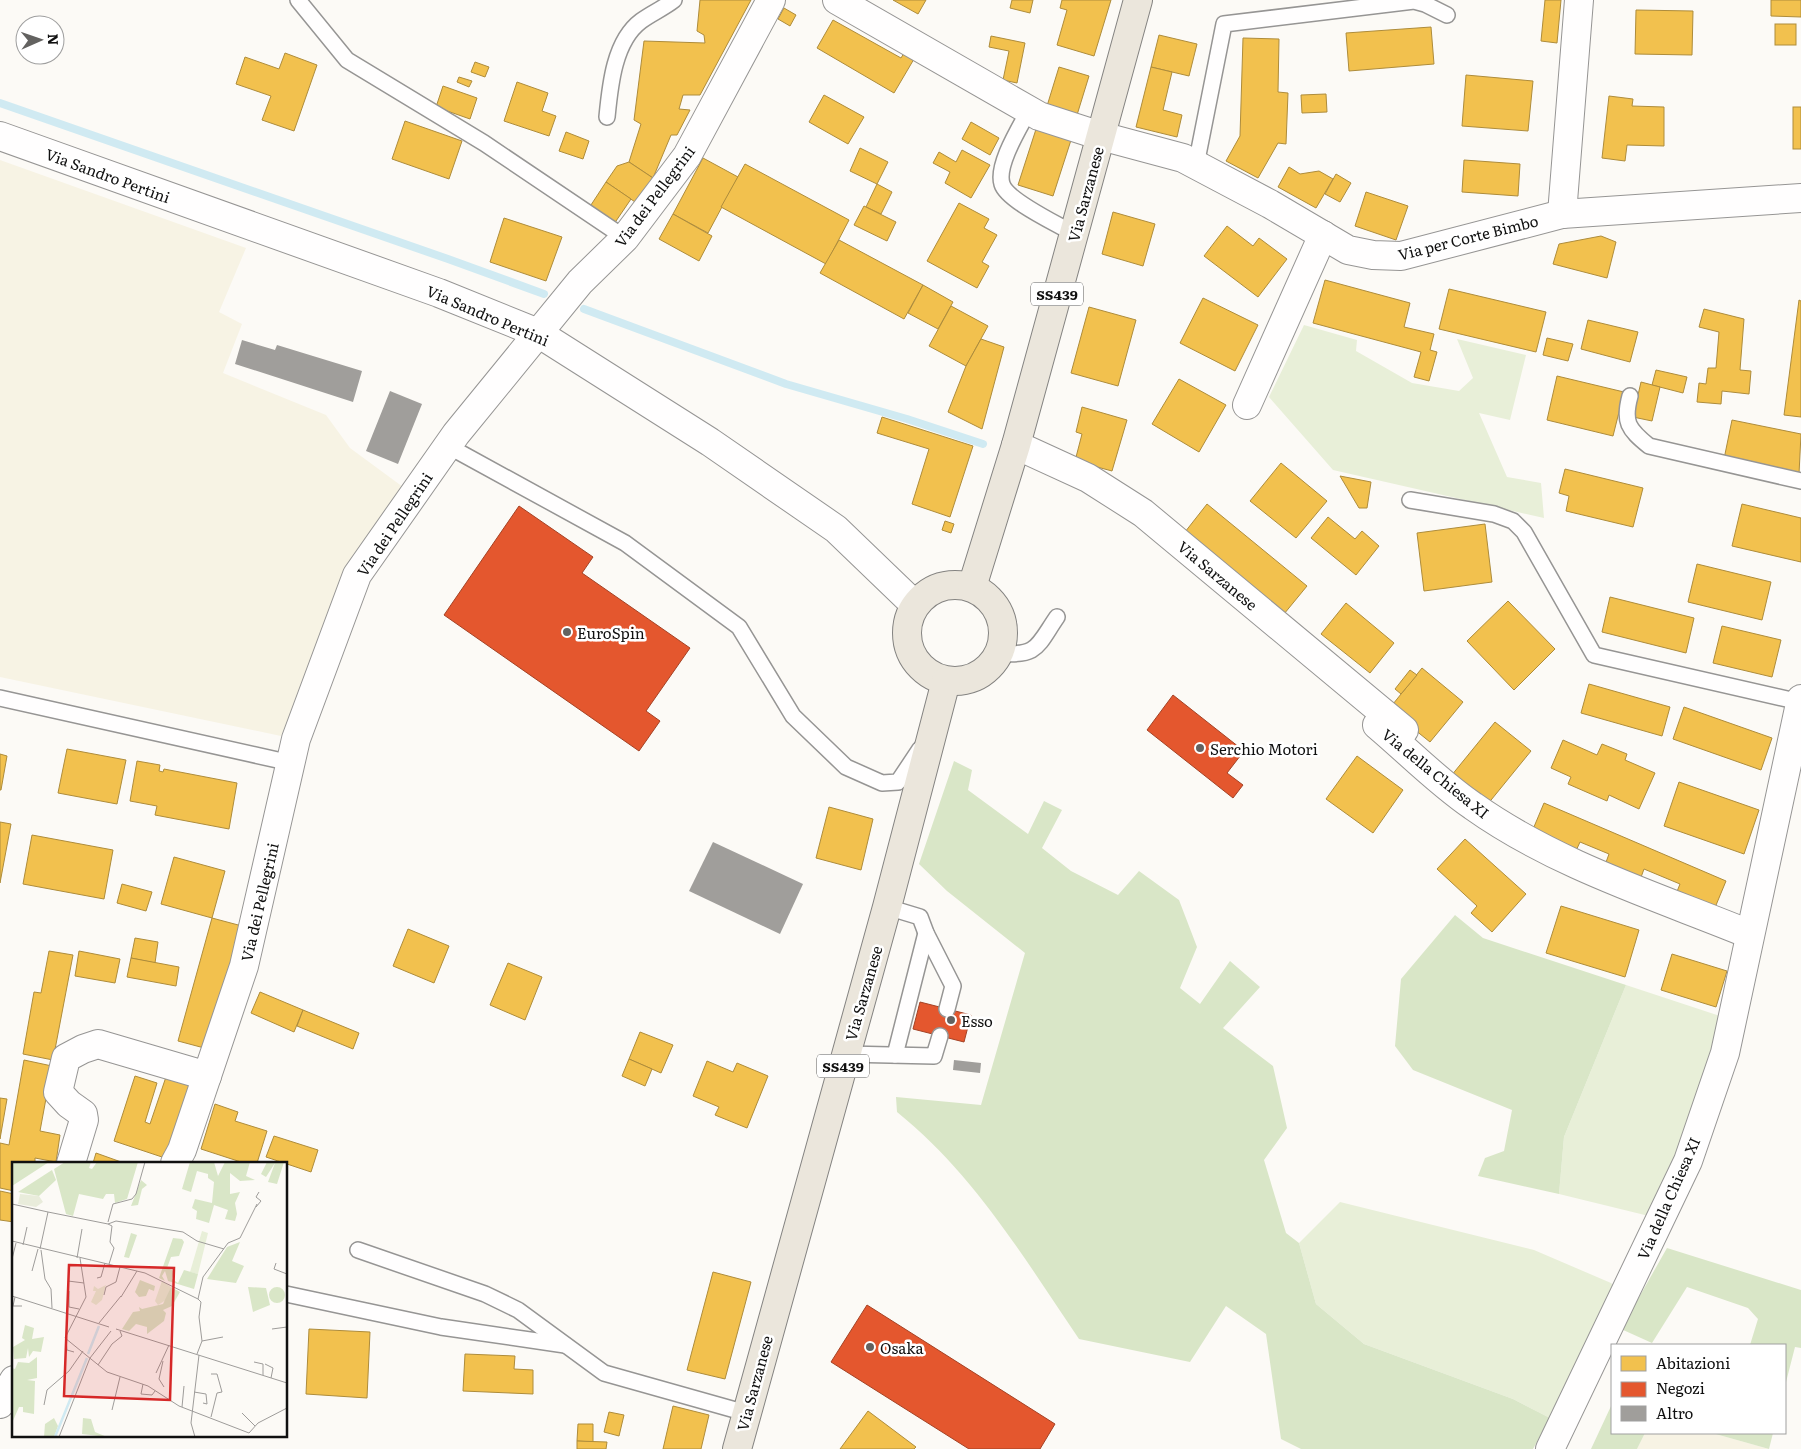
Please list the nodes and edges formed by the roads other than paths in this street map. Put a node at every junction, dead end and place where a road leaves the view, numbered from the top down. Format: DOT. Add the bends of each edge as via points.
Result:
graph roads {
  1 [pos="298,0"];
  2 [pos="674,0"];
  3 [pos="771,0"];
  4 [pos="837,0"];
  5 [pos="1138,0"];
  6 [pos="1579,0"];
  7 [pos="1446,15"];
  8 [pos="1029,110"];
  9 [pos="607,117"];
  10 [pos="0,136"];
  11 [pos="1101,136"];
  12 [pos="1196,165"];
  13 [pos="1801,198"];
  14 [pos="1562,214"];
  15 [pos="1074,234"];
  16 [pos="1323,235"];
  17 [pos="625,238"];
  18 [pos="538,333"];
  19 [pos="1630,396"];
  20 [pos="1247,405"];
  21 [pos="1016,445"];
  22 [pos="448,446"];
  23 [pos="1801,481"];
  24 [pos="1410,500"];
  25 [pos="972,587"];
  26 [pos="915,605"];
  27 [pos="1057,617"];
  28 [pos="999,653"];
  29 [pos="946,681"];
  30 [pos="0,698"];
  31 [pos="1801,701"];
  32 [pos="938,709"];
  33 [pos="1370,720"];
  34 [pos="1404,730"];
  35 [pos="291,764"];
  36 [pos="887,907"];
  37 [pos="926,933"];
  38 [pos="1750,934"];
  39 [pos="947,1009"];
  40 [pos="940,1036"];
  41 [pos="846,1054"];
  42 [pos="895,1055"];
  43 [pos="207,1076"];
  44 [pos="71,1162"];
  45 [pos="176,1162"];
  46 [pos="358,1250"];
  47 [pos="288,1294"];
  48 [pos="566,1346"];
  49 [pos="12,1383"];
  50 [pos="0,1404"];
  51 [pos="746,1413"];
  52 [pos="736,1449"];
  53 [pos="1550,1449"];
  1 -- 17 [label="lane" via="347,60 484,143"];
  2 -- 9 [label="lane" via="640,22 625,41 616,62"];
  3 -- 17 [label="street, Via dei Pellegrini" via="687,156"];
  4 -- 8 [label="street"];
  5 -- 11 [label="main road, Via Sarzanese / SS439"];
  6 -- 14 [label="street"];
  7 -- 12 [label="lane" via="1414,1 1224,24"];
  8 -- 11 [label="street"];
  8 -- 15 [label="lane" via="1003,163 1002,184 1008,195"];
  10 -- 18 [label="street, Via Sandro Pertini" via="439,293"];
  11 -- 12 [label="street, Via per Corte Bimbo" via="1183,158"];
  11 -- 15 [label="main road, Via Sarzanese / SS439"];
  12 -- 16 [label="street, Via per Corte Bimbo"];
  13 -- 14 [label="street, Via per Corte Bimbo"];
  14 -- 16 [label="street, Via per Corte Bimbo" via="1401,256 1348,250"];
  15 -- 21 [label="main road, Via Sarzanese / SS439"];
  16 -- 20 [label="street"];
  17 -- 18 [label="street, Via dei Pellegrini" via="580,282"];
  18 -- 22 [label="street, Via dei Pellegrini"];
  18 -- 26 [label="street, Via Sandro Pertini" via="710,442 836,529"];
  19 -- 23 [label="lane" via="1626,420 1649,446"];
  21 -- 25 [label="main road, Via Sarzanese / SS439"];
  21 -- 34 [label="street, Via Sarzanese" via="1088,478 1143,512"];
  22 -- 32 [label="lane" via="625,543 739,627 793,716 846,766 882,782 898,782 916,758"];
  22 -- 35 [label="street, Via dei Pellegrini" via="358,575 296,739"];
  24 -- 31 [label="lane" via="1494,514 1513,521 1524,532 1594,655"];
  25 -- 26 [label="main road" via="956,584 940,587"];
  25 -- 28 [label="main road" via="996,607 1002,621 1004,638"];
  26 -- 29 [label="main road" via="908,620 910,651 918,665 930,675"];
  27 -- 28 [label="lane" via="1034,650 1021,655"];
  28 -- 29 [label="main road" via="990,667 977,676 962,681"];
  29 -- 32 [label="main road, Via Sarzanese / SS439"];
  30 -- 35 [label="lane"];
  31 -- 38 [label="street, Via della Chiesa XI"];
  32 -- 36 [label="main road, Via Sarzanese / SS439"];
  33 -- 38 [label="street, Via della Chiesa XI" via="1473,806 1536,844 1570,862"];
  35 -- 43 [label="street, Via dei Pellegrini" via="244,966"];
  36 -- 37 [label="lane" via="920,917"];
  36 -- 41 [label="main road, Via Sarzanese / SS439"];
  37 -- 39 [label="lane" via="953,986"];
  37 -- 42 [label="lane"];
  38 -- 53 [label="street, Via della Chiesa XI" via="1725,1053 1688,1161"];
  40 -- 42 [label="lane" via="934,1056"];
  41 -- 42 [label="lane"];
  41 -- 51 [label="main road, Via Sarzanese / SS439"];
  43 -- 44 [label="street" via="98,1044 66,1058 58,1092 83,1114 84,1120"];
  43 -- 45 [label="street, Via dei Pellegrini"];
  46 -- 48 [label="lane" via="485,1294 518,1310"];
  47 -- 48 [label="lane" via="441,1327"];
  48 -- 51 [label="lane" via="604,1373"];
  49 -- 50 [label="street"];
  51 -- 52 [label="main road, Via Sarzanese / SS439"];
}
